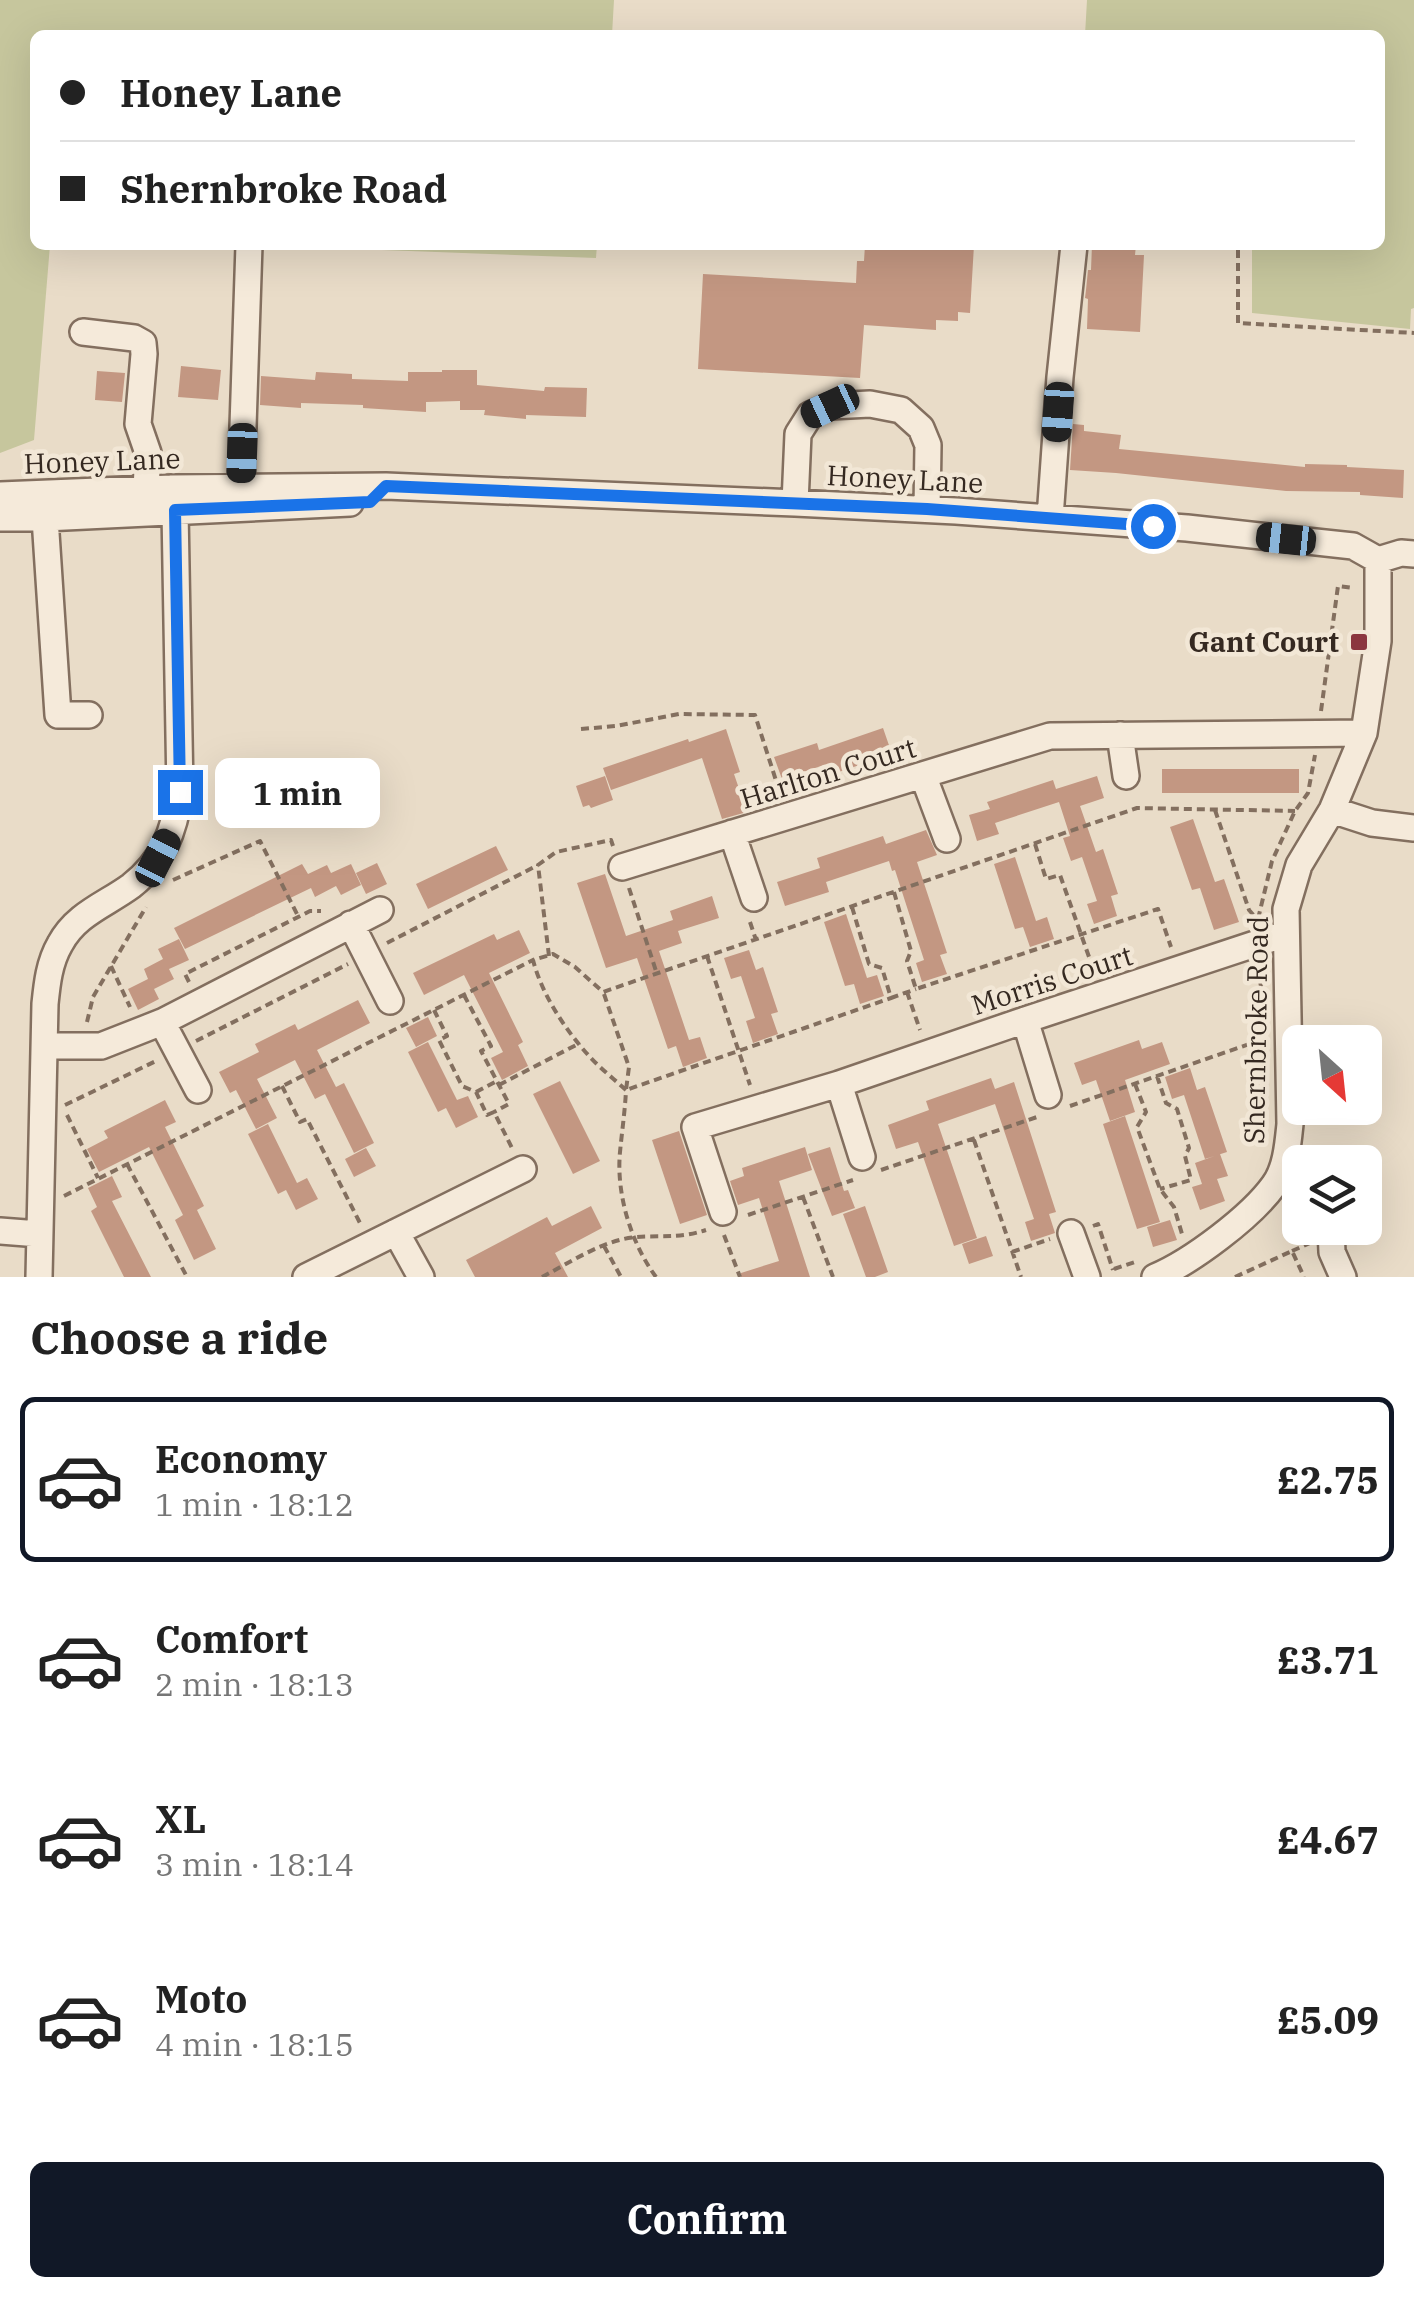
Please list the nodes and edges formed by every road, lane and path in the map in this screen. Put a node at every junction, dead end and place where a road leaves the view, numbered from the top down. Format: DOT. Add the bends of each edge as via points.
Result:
graph roads {
  1 [pos="248,250"];
  2 [pos="1073,250"];
  3 [pos="1238,250"];
  4 [pos="83,332"];
  5 [pos="1414,333"];
  6 [pos="386,486"];
  7 [pos="242,487"];
  8 [pos="146,488"];
  9 [pos="0,495"];
  10 [pos="174,499"];
  11 [pos="795,502"];
  12 [pos="927,509"];
  13 [pos="0,518"];
  14 [pos="45,518"];
  15 [pos="1050,518"];
  16 [pos="1414,554"];
  17 [pos="1378,560"];
  18 [pos="89,715"];
  19 [pos="581,730"];
  20 [pos="1364,733"];
  21 [pos="1120,734"];
  22 [pos="923,775"];
  23 [pos="1126,776"];
  24 [pos="1215,810"];
  25 [pos="1332,810"];
  26 [pos="1295,811"];
  27 [pos="788,816"];
  28 [pos="1414,828"];
  29 [pos="732,833"];
  30 [pos="946,839"];
  31 [pos="1035,844"];
  32 [pos="538,866"];
  33 [pos="622,867"];
  34 [pos="145,872"];
  35 [pos="894,892"];
  36 [pos="152,898"];
  37 [pos="754,898"];
  38 [pos="852,907"];
  39 [pos="380,910"];
  40 [pos="298,916"];
  41 [pos="1258,920"];
  42 [pos="341,929"];
  43 [pos="1081,934"];
  44 [pos="1285,934"];
  45 [pos="367,954"];
  46 [pos="549,956"];
  47 [pos="707,956"];
  48 [pos="533,960"];
  49 [pos="111,966"];
  50 [pos="1179,970"];
  51 [pos="657,974"];
  52 [pos="916,989"];
  53 [pos="603,992"];
  54 [pos="907,992"];
  55 [pos="1102,994"];
  56 [pos="464,995"];
  57 [pos="890,998"];
  58 [pos="390,1001"];
  59 [pos="199,1003"];
  60 [pos="434,1010"];
  61 [pos="1024,1020"];
  62 [pos="1288,1025"];
  63 [pos="152,1026"];
  64 [pos="1282,1033"];
  65 [pos="580,1044"];
  66 [pos="45,1046"];
  67 [pos="80,1046"];
  68 [pos="177,1050"];
  69 [pos="738,1051"];
  70 [pos="928,1053"];
  71 [pos="1157,1076"];
  72 [pos="498,1083"];
  73 [pos="839,1084"];
  74 [pos="1136,1084"];
  75 [pos="282,1086"];
  76 [pos="198,1090"];
  77 [pos="626,1090"];
  78 [pos="476,1092"];
  79 [pos="1052,1106"];
  80 [pos="758,1108"];
  81 [pos="494,1112"];
  82 [pos="1290,1125"];
  83 [pos="973,1139"];
  84 [pos="127,1164"];
  85 [pos="522,1169"];
  86 [pos="863,1170"];
  87 [pos="98,1178"];
  88 [pos="1276,1184"];
  89 [pos="1282,1187"];
  90 [pos="1160,1189"];
  91 [pos="802,1197"];
  92 [pos="734,1214"];
  93 [pos="40,1221"];
  94 [pos="0,1231"];
  95 [pos="396,1232"];
  96 [pos="1071,1233"];
  97 [pos="634,1237"];
  98 [pos="371,1245"];
  99 [pos="1332,1245"];
  100 [pos="604,1246"];
  101 [pos="1012,1252"];
  102 [pos="1190,1258"];
  103 [pos="1162,1276"];
  104 [pos="39,1277"];
  105 [pos="187,1277"];
  106 [pos="306,1277"];
  107 [pos="421,1277"];
  108 [pos="542,1277"];
  109 [pos="622,1277"];
  110 [pos="656,1277"];
  111 [pos="740,1277"];
  112 [pos="833,1277"];
  113 [pos="1021,1277"];
  114 [pos="1086,1277"];
  115 [pos="1235,1277"];
  116 [pos="1304,1277"];
  117 [pos="1343,1277"];
  1 -- 7 [label="street"];
  2 -- 15 [label="street"];
  3 -- 5 [label="path" via="1238,322"];
  4 -- 8 [label="street" via="143,343 138,424 148,453"];
  6 -- 7 [label="street, Honey Lane"];
  6 -- 10 [label="street, Honey Lane" via="370,502"];
  6 -- 11 [label="street, Honey Lane"];
  7 -- 10 [label="street, Honey Lane"];
  8 -- 9 [label="street, Honey Lane"];
  8 -- 10 [label="street, Honey Lane"];
  10 -- 14 [label="street, Honey Lane"];
  10 -- 34 [label="street" via="180,792 174,826"];
  11 -- 12 [label="street, Honey Lane"];
  11 -- 12 [label="street" via="798,434 810,415 830,406 870,404 900,410 921,428 928,445"];
  12 -- 15 [label="street, Honey Lane"];
  13 -- 14 [label="street, Honey Lane"];
  14 -- 18 [label="street" via="58,715"];
  15 -- 17 [label="street, Honey Lane" via="1353,546"];
  16 -- 17 [label="street, Honey Lane"];
  17 -- 20 [label="street, Shernbroke Road" via="1378,642"];
  19 -- 27 [label="path" via="679,714 756,715"];
  20 -- 21 [label="street"];
  20 -- 25 [label="street, Shernbroke Road"];
  21 -- 22 [label="street, Harlton Court" via="1050,736"];
  21 -- 23 [label="street"];
  22 -- 27 [label="street, Harlton Court"];
  22 -- 30 [label="street"];
  24 -- 26 [label="path"];
  24 -- 31 [label="path" via="1137,808"];
  24 -- 41 [label="path"];
  25 -- 28 [label="street"];
  25 -- 44 [label="street, Shernbroke Road" via="1299,865"];
  27 -- 29 [label="street, Harlton Court"];
  29 -- 33 [label="street, Harlton Court"];
  29 -- 37 [label="street"];
  31 -- 35 [label="path"];
  31 -- 43 [label="path" via="1046,879 1060,875"];
  32 -- 33 [label="path" via="556,852 611,840"];
  32 -- 45 [label="path"];
  32 -- 46 [label="path"];
  33 -- 51 [label="path"];
  34 -- 40 [label="path" via="165,884 260,841"];
  34 -- 66 [label="street" via="85,914 60,942 48,973"];
  35 -- 38 [label="path"];
  35 -- 52 [label="path"];
  36 -- 49 [label="path"];
  38 -- 47 [label="path"];
  38 -- 57 [label="path" via="869,964 882,968"];
  39 -- 42 [label="street"];
  40 -- 42 [label="path" via="320,910"];
  40 -- 59 [label="path" via="185,974"];
  42 -- 45 [label="street"];
  42 -- 59 [label="street"];
  43 -- 50 [label="path" via="1158,909"];
  43 -- 52 [label="path"];
  43 -- 55 [label="path"];
  44 -- 50 [label="street, Morris Court"];
  44 -- 62 [label="street, Shernbroke Road"];
  45 -- 58 [label="street"];
  45 -- 68 [label="path"];
  46 -- 48 [label="path"];
  46 -- 53 [label="path" via="575,967"];
  47 -- 51 [label="path"];
  47 -- 69 [label="path"];
  48 -- 56 [label="path"];
  48 -- 65 [label="path" via="538,981"];
  49 -- 63 [label="path"];
  49 -- 67 [label="path" via="93,997"];
  50 -- 55 [label="street, Morris Court"];
  51 -- 53 [label="path"];
  52 -- 54 [label="path"];
  53 -- 77 [label="path" via="629,1066"];
  54 -- 57 [label="path"];
  54 -- 70 [label="path"];
  55 -- 61 [label="street, Morris Court"];
  56 -- 60 [label="path"];
  56 -- 72 [label="path" via="491,1046 482,1051"];
  57 -- 69 [label="path"];
  59 -- 63 [label="street"];
  60 -- 75 [label="path"];
  60 -- 78 [label="path" via="447,1036 439,1040 462,1086"];
  61 -- 70 [label="street, Morris Court"];
  61 -- 79 [label="street"];
  63 -- 67 [label="street" via="101,1046"];
  63 -- 68 [label="street"];
  64 -- 71 [label="path"];
  65 -- 72 [label="path"];
  65 -- 77 [label="path"];
  66 -- 67 [label="street"];
  66 -- 93 [label="street"];
  68 -- 76 [label="street"];
  68 -- 87 [label="path" via="62,1106"];
  69 -- 77 [label="path"];
  69 -- 80 [label="path"];
  70 -- 73 [label="street, Morris Court"];
  71 -- 74 [label="path"];
  71 -- 90 [label="path" via="1166,1104 1177,1109 1191,1180"];
  72 -- 78 [label="path"];
  72 -- 81 [label="path" via="509,1104"];
  73 -- 80 [label="street, Morris Court"];
  73 -- 86 [label="street"];
  74 -- 79 [label="path"];
  74 -- 90 [label="path" via="1146,1112 1136,1127"];
  75 -- 84 [label="path"];
  75 -- 98 [label="path" via="300,1122 307,1119"];
  77 -- 97 [label="path" via="619,1155"];
  78 -- 81 [label="path" via="487,1115"];
  79 -- 83 [label="path"];
  80 -- 92 [label="street, Morris Court" via="696,1127"];
  81 -- 85 [label="path"];
  82 -- 88 [label="street, Shernbroke Road"];
  83 -- 86 [label="path"];
  83 -- 101 [label="path"];
  84 -- 87 [label="path"];
  84 -- 105 [label="path"];
  85 -- 95 [label="street"];
  86 -- 91 [label="path"];
  87 -- 93 [label="path"];
  88 -- 89 [label="street"];
  88 -- 102 [label="street, Shernbroke Road"];
  90 -- 102 [label="path" via="1174,1207"];
  91 -- 92 [label="path"];
  91 -- 112 [label="path"];
  93 -- 94 [label="street"];
  93 -- 104 [label="street"];
  95 -- 98 [label="street"];
  95 -- 107 [label="street"];
  96 -- 101 [label="path"];
  96 -- 114 [label="street"];
  97 -- 100 [label="path"];
  97 -- 110 [label="path"];
  97 -- 111 [label="path" via="685,1236 720,1225"];
  98 -- 106 [label="street"];
  99 -- 117 [label="street"];
  100 -- 108 [label="path"];
  100 -- 109 [label="path"];
  101 -- 113 [label="path"];
  102 -- 103 [label="street, Shernbroke Road"];
  115 -- 116 [label="path" via="1292,1251"];
}
